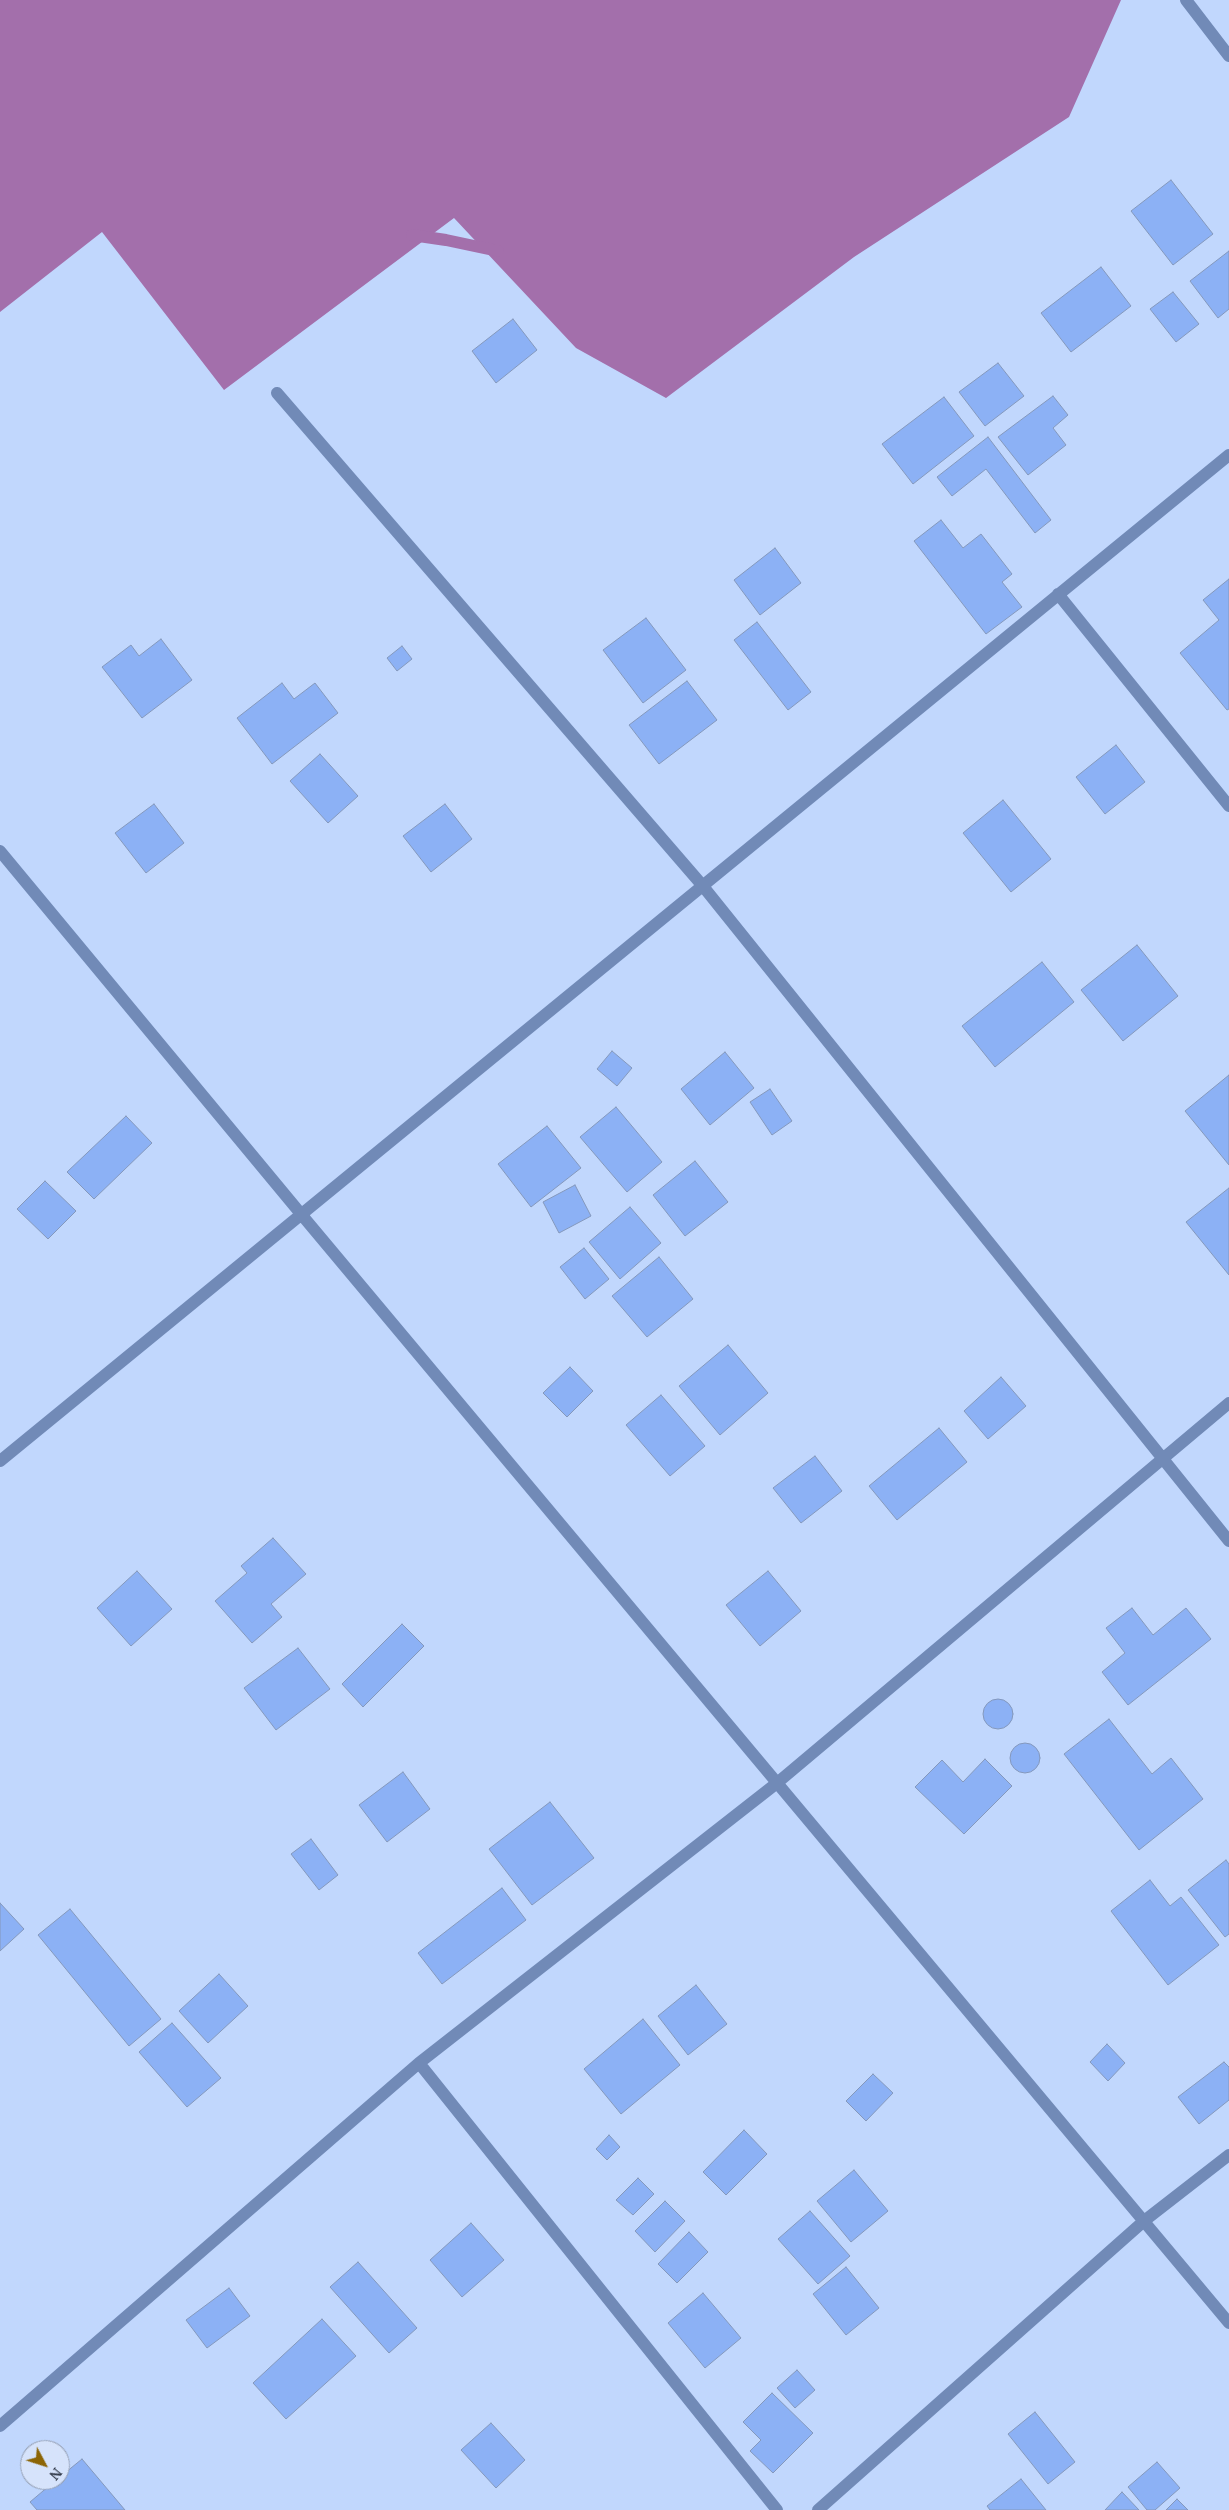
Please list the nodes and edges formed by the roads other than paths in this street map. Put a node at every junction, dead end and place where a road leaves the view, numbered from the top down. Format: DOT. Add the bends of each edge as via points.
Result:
graph roads {
  1 [pos="1186,0"];
  2 [pos="1229,56"];
  3 [pos="277,392"];
  4 [pos="1229,455"];
  5 [pos="1058,594"];
  6 [pos="1229,806"];
  7 [pos="0,850"];
  8 [pos="702,885"];
  9 [pos="300,1214"];
  10 [pos="1229,1403"];
  11 [pos="1164,1458"];
  12 [pos="0,1461"];
  13 [pos="1229,1541"];
  14 [pos="777,1783"];
  15 [pos="419,2063"];
  16 [pos="1229,2155"];
  17 [pos="1144,2221"];
  18 [pos="1229,2323"];
  19 [pos="0,2426"];
  20 [pos="777,2510"];
  21 [pos="818,2510"];
  1 -- 2 [label="street"];
  3 -- 8 [label="street"];
  4 -- 5 [label="street"];
  5 -- 6 [label="street"];
  5 -- 8 [label="street"];
  7 -- 9 [label="street"];
  8 -- 9 [label="street"];
  8 -- 11 [label="street"];
  9 -- 12 [label="street"];
  9 -- 14 [label="street"];
  10 -- 11 [label="street"];
  11 -- 13 [label="street"];
  11 -- 14 [label="street"];
  14 -- 15 [label="street"];
  14 -- 17 [label="street"];
  15 -- 19 [label="street"];
  15 -- 20 [label="street"];
  16 -- 17 [label="street"];
  17 -- 18 [label="street"];
  17 -- 21 [label="street"];
}
